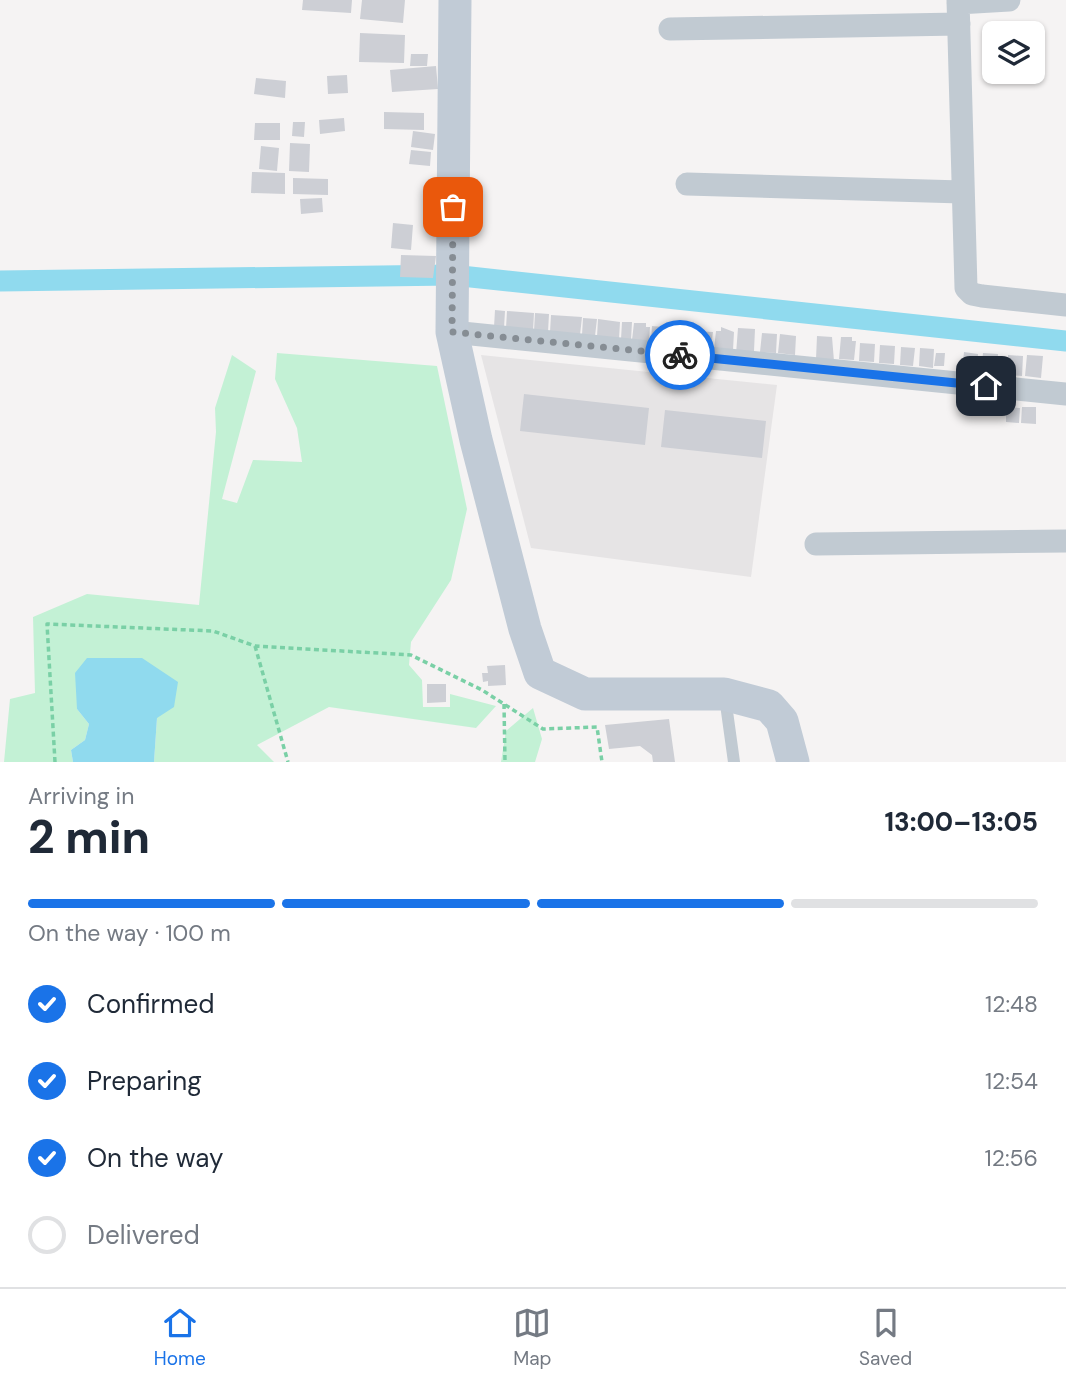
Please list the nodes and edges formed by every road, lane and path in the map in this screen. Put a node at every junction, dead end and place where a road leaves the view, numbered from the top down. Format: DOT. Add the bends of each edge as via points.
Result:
graph roads {
  1 [pos="455,0"];
  2 [pos="1009,0"];
  3 [pos="958,9"];
  4 [pos="670,29"];
  5 [pos="687,184"];
  6 [pos="962,192"];
  7 [pos="1066,305"];
  8 [pos="452,332"];
  9 [pos="1066,394"];
  10 [pos="1066,541"];
  11 [pos="816,544"];
  12 [pos="255,646"];
  13 [pos="724,694"];
  14 [pos="504,704"];
  15 [pos="55,762"];
  16 [pos="288,762"];
  17 [pos="505,762"];
  18 [pos="602,762"];
  19 [pos="734,762"];
  20 [pos="793,762"];
  1 -- 8 [label="street"];
  2 -- 3 [label="street"];
  3 -- 4 [label="street"];
  3 -- 6 [label="street"];
  5 -- 6 [label="street"];
  6 -- 7 [label="street" via="966,288 982,296"];
  8 -- 9 [label="street"];
  8 -- 13 [label="street" via="498,525 540,673 585,694"];
  10 -- 11 [label="street"];
  12 -- 14 [label="path" via="411,655"];
  12 -- 15 [label="path" via="213,631 47,624"];
  12 -- 16 [label="path"];
  13 -- 19 [label="lane"];
  13 -- 20 [label="street" via="768,706 782,721"];
  14 -- 17 [label="path"];
  14 -- 18 [label="path" via="543,729 597,727"];
}
